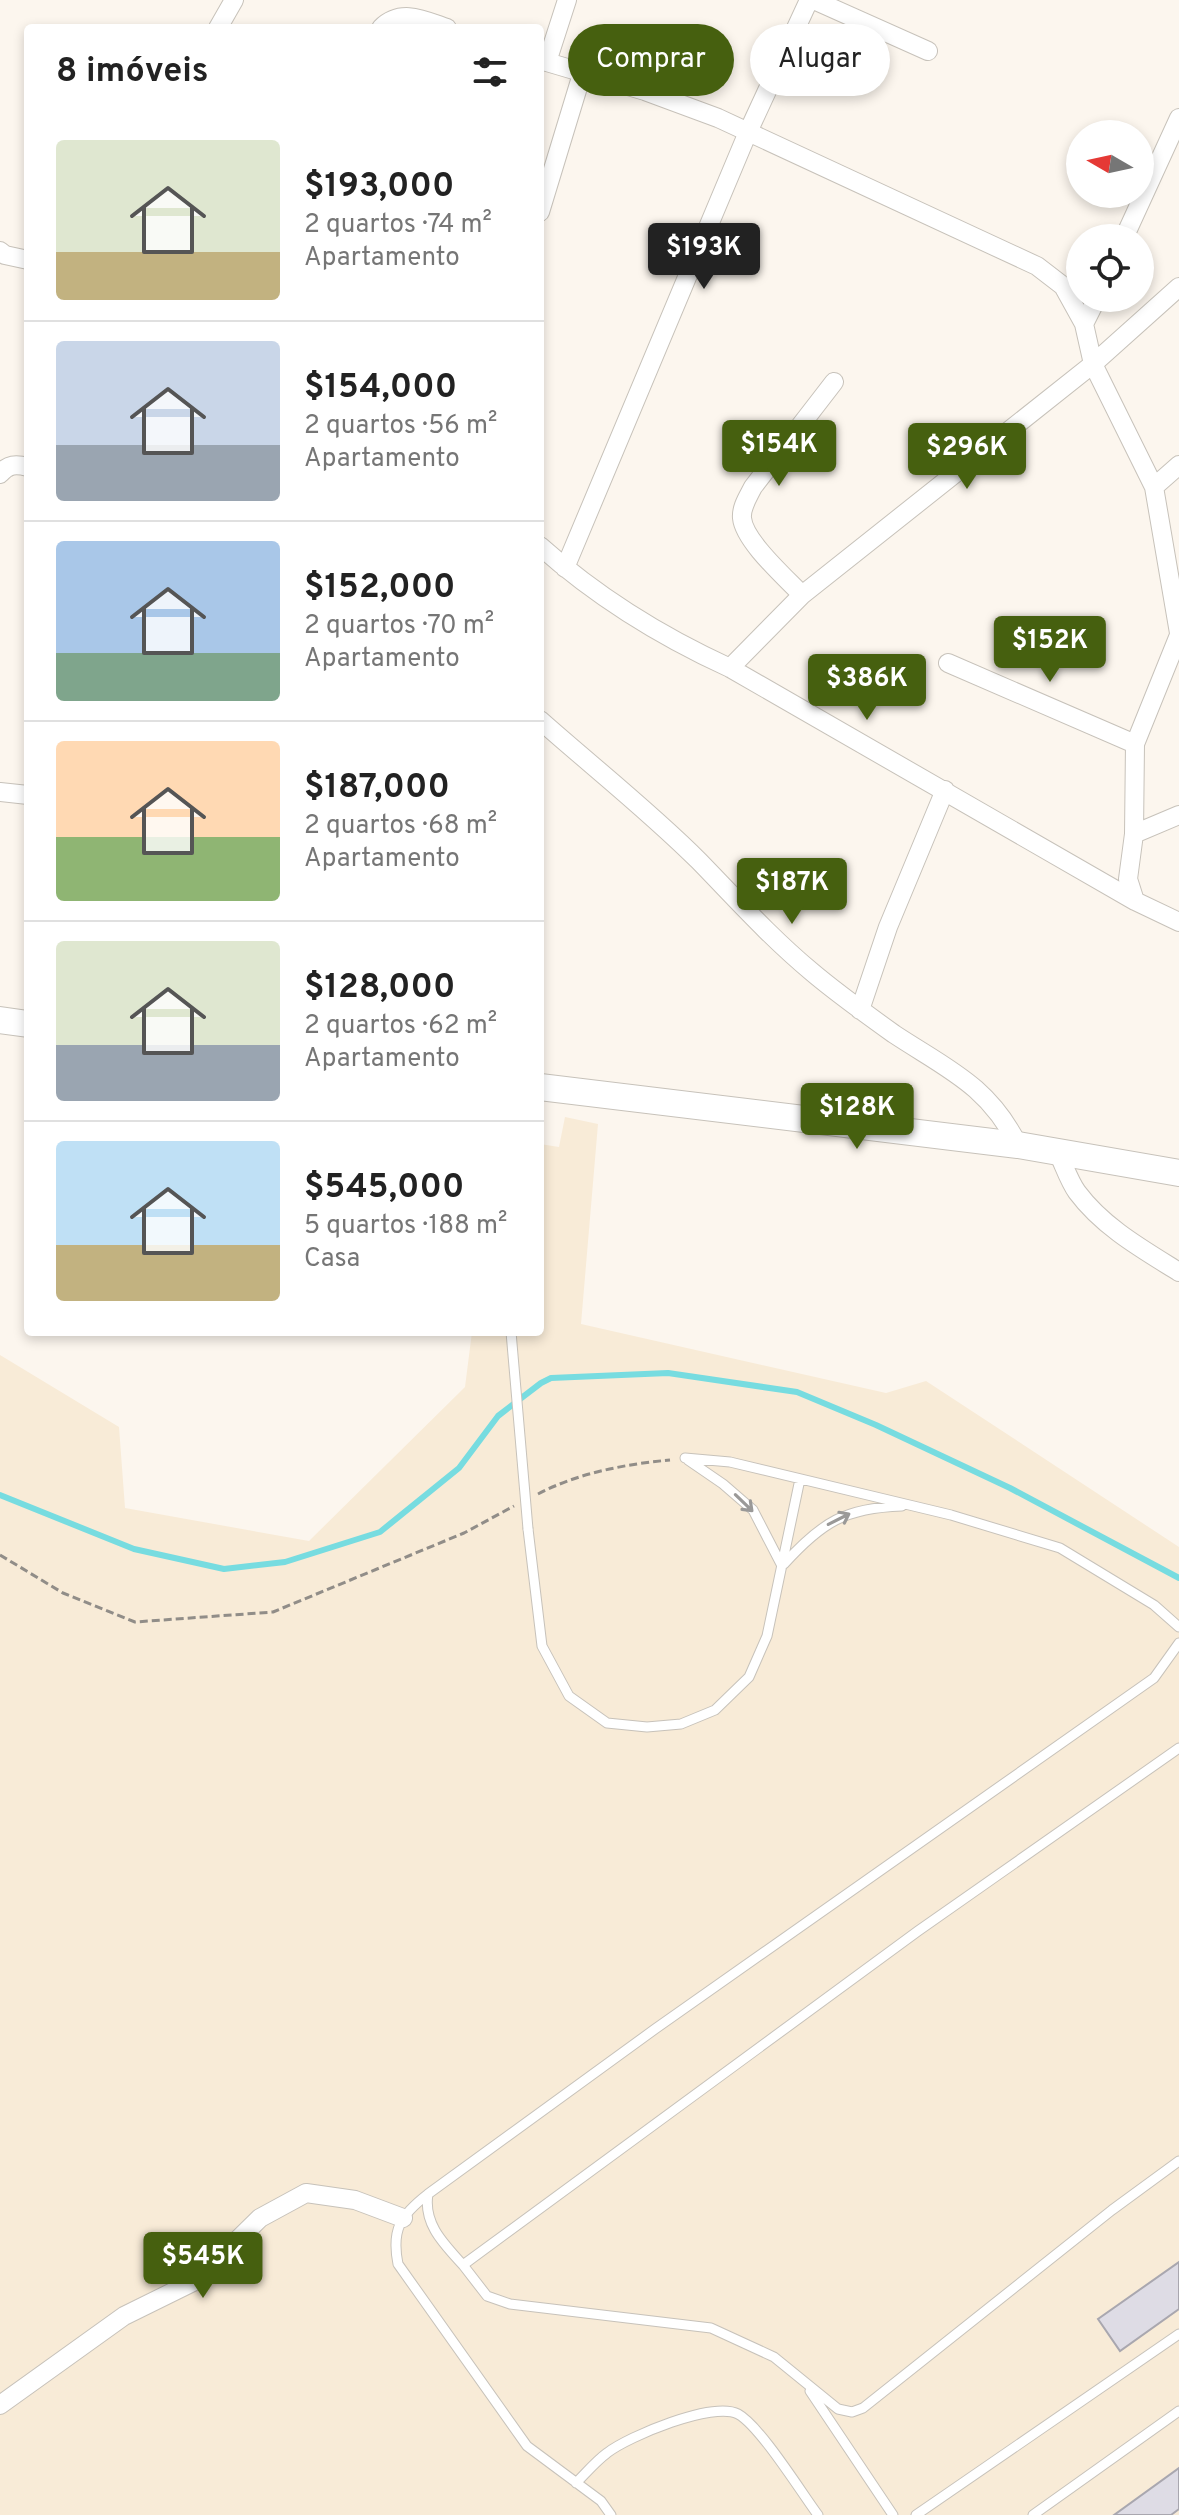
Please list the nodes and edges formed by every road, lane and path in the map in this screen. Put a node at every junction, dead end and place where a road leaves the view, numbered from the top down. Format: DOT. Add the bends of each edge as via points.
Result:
graph roads {
  1 [pos="234,0"];
  2 [pos="567,0"];
  3 [pos="812,0"];
  4 [pos="220,24"];
  5 [pos="385,24"];
  6 [pos="435,24"];
  7 [pos="928,51"];
  8 [pos="544,61"];
  9 [pos="568,69"];
  10 [pos="575,96"];
  11 [pos="658,96"];
  12 [pos="1179,118"];
  13 [pos="748,132"];
  14 [pos="544,199"];
  15 [pos="1130,224"];
  16 [pos="0,251"];
  17 [pos="24,259"];
  18 [pos="1179,287"];
  19 [pos="1090,312"];
  20 [pos="1084,324"];
  21 [pos="1093,364"];
  22 [pos="834,382"];
  23 [pos="1179,465"];
  24 [pos="24,466"];
  25 [pos="0,474"];
  26 [pos="1154,487"];
  27 [pos="544,550"];
  28 [pos="565,568"];
  29 [pos="802,595"];
  30 [pos="1179,634"];
  31 [pos="948,663"];
  32 [pos="730,668"];
  33 [pos="544,724"];
  34 [pos="1135,744"];
  35 [pos="945,790"];
  36 [pos="0,792"];
  37 [pos="24,795"];
  38 [pos="1179,815"];
  39 [pos="1134,834"];
  40 [pos="1135,901"];
  41 [pos="1179,922"];
  42 [pos="860,1010"];
  43 [pos="0,1020"];
  44 [pos="24,1023"];
  45 [pos="544,1087"];
  46 [pos="1018,1145"];
  47 [pos="1058,1153"];
  48 [pos="1179,1173"];
  49 [pos="1179,1272"];
  50 [pos="511,1336"];
  51 [pos="685,1458"];
  52 [pos="800,1479"];
  53 [pos="527,1499"];
  54 [pos="515,1506"];
  55 [pos="913,1506"];
  56 [pos="0,1555"];
  57 [pos="782,1566"];
  58 [pos="1179,1627"];
  59 [pos="1179,1643"];
  60 [pos="1179,1748"];
  61 [pos="1179,2161"];
  62 [pos="428,2194"];
  63 [pos="403,2218"];
  64 [pos="463,2265"];
  65 [pos="1179,2334"];
  66 [pos="804,2381"];
  67 [pos="0,2405"];
  68 [pos="1179,2411"];
  69 [pos="576,2483"];
  70 [pos="611,2515"];
  71 [pos="818,2515"];
  72 [pos="893,2515"];
  73 [pos="916,2515"];
  74 [pos="1033,2515"];
  1 -- 4 [label="street"];
  2 -- 8 [label="street"];
  3 -- 7 [label="street"];
  3 -- 13 [label="street"];
  5 -- 6 [label="street" via="411,16"];
  8 -- 9 [label="street"];
  10 -- 14 [label="street"];
  11 -- 13 [label="street"];
  12 -- 15 [label="street"];
  13 -- 20 [label="street" via="1037,266 1063,286"];
  13 -- 28 [label="street"];
  16 -- 17 [label="street"];
  18 -- 21 [label="street"];
  19 -- 20 [label="street"];
  20 -- 21 [label="street"];
  21 -- 26 [label="street"];
  21 -- 29 [label="street"];
  22 -- 29 [label="street" via="744,503 742,517 753,541"];
  23 -- 26 [label="street"];
  24 -- 25 [label="street" via="5,467"];
  26 -- 30 [label="street"];
  27 -- 28 [label="street"];
  28 -- 32 [label="street" via="663,635"];
  29 -- 32 [label="street"];
  30 -- 34 [label="street"];
  31 -- 34 [label="street"];
  32 -- 35 [label="street"];
  33 -- 42 [label="street" via="697,859 760,925"];
  34 -- 39 [label="street"];
  35 -- 40 [label="street"];
  35 -- 42 [label="street"];
  36 -- 37 [label="street"];
  38 -- 39 [label="street"];
  39 -- 40 [label="street" via="1128,879"];
  40 -- 41 [label="street"];
  42 -- 46 [label="street" via="990,1101"];
  43 -- 44 [label="street"];
  45 -- 46 [label="street"];
  46 -- 47 [label="street"];
  47 -- 48 [label="street"];
  47 -- 49 [label="street" via="1076,1191 1100,1217"];
  50 -- 57 [label="lane, bridge" via="542,1646 569,1696 607,1723 647,1727 681,1724 715,1710 749,1677 767,1636"];
  51 -- 52 [label="lane" via="730,1462"];
  51 -- 53 [label="path" via="632,1463"];
  51 -- 57 [label="lane, one-way" via="753,1510"];
  52 -- 55 [label="lane"];
  52 -- 57 [label="lane"];
  54 -- 56 [label="path" via="464,1533 273,1612 135,1622 63,1593"];
  57 -- 55 [label="lane, one-way" via="812,1533 849,1513"];
  55 -- 58 [label="lane" via="1060,1548 1154,1605"];
  59 -- 62 [label="lane" via="1154,1678"];
  60 -- 64 [label="lane" via="918,1931"];
  61 -- 66 [label="lane" via="863,2408 838,2409"];
  62 -- 63 [label="lane"];
  62 -- 64 [label="lane" via="426,2209 437,2236"];
  63 -- 67 [label="street" via="355,2200 306,2193 260,2218 197,2280 124,2316"];
  63 -- 69 [label="lane" via="394,2243 398,2264 527,2446"];
  64 -- 66 [label="lane" via="487,2296 510,2304 711,2328 774,2357"];
  65 -- 73 [label="lane"];
  66 -- 72 [label="lane"];
  68 -- 74 [label="lane"];
  69 -- 70 [label="lane"];
  69 -- 71 [label="lane" via="608,2452 688,2416 728,2410 751,2424"];
}
